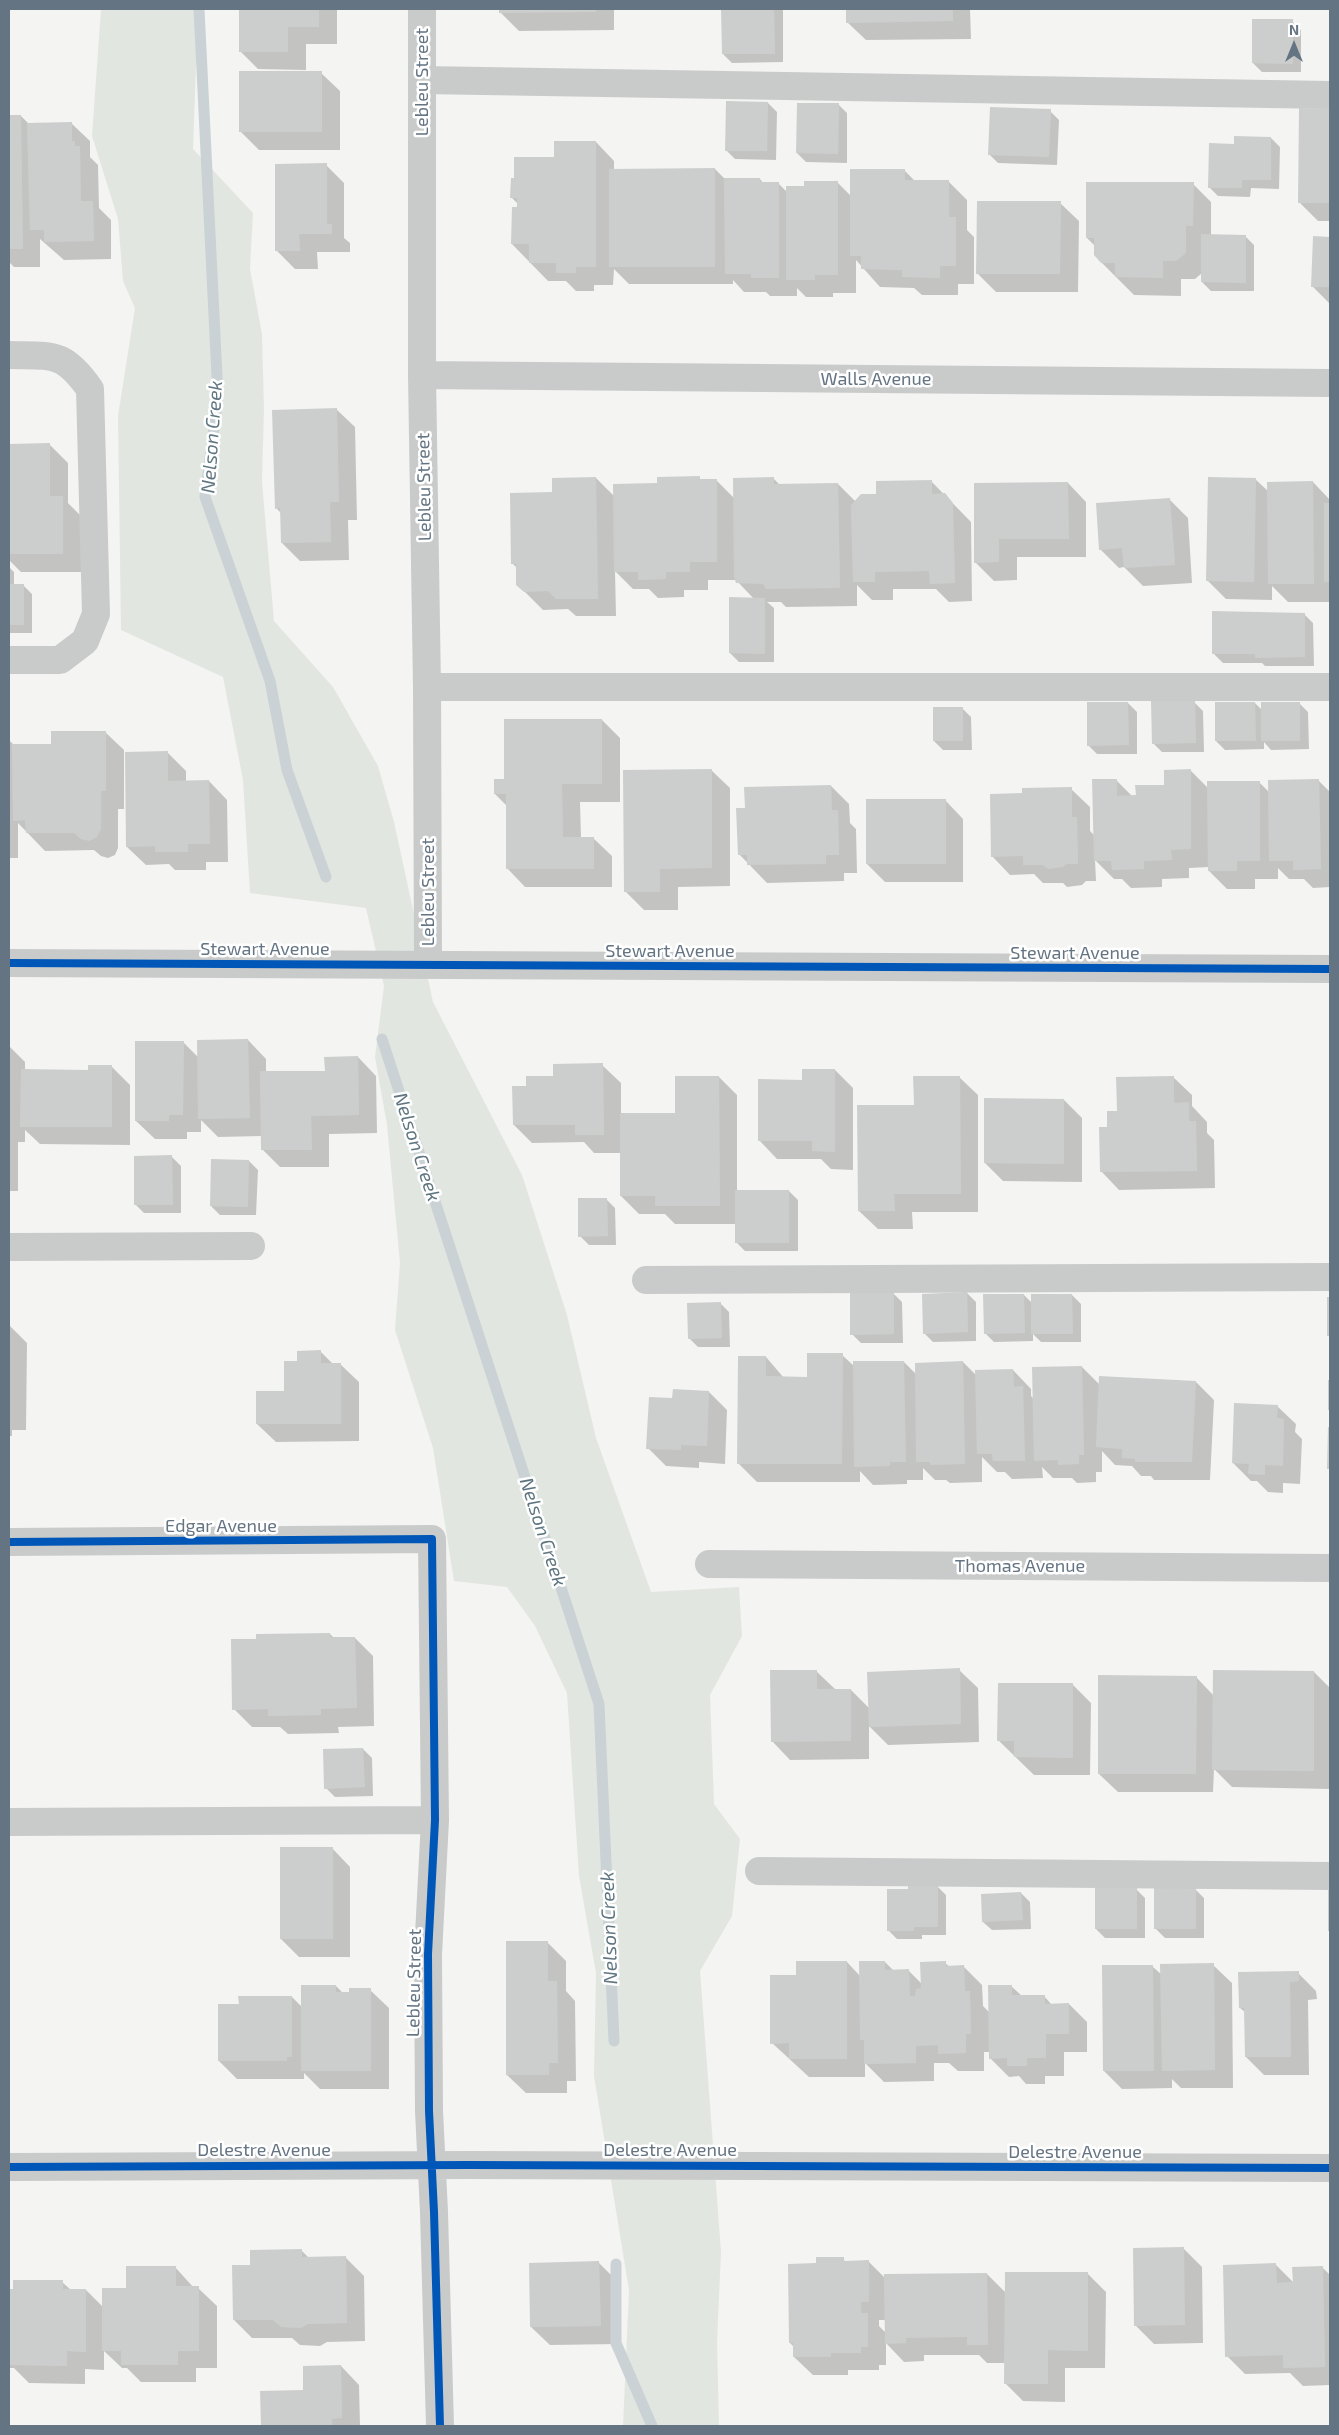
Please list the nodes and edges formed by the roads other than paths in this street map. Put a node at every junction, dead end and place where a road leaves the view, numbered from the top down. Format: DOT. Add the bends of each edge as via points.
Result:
graph roads {
  1 [pos="422,9"];
  2 [pos="422,80"];
  3 [pos="1330,95"];
  4 [pos="9,355"];
  5 [pos="422,375"];
  6 [pos="1330,383"];
  7 [pos="9,660"];
  8 [pos="427,687"];
  9 [pos="1330,687"];
  10 [pos="9,962"];
  11 [pos="428,965"];
  12 [pos="1330,970"];
  13 [pos="251,1246"];
  14 [pos="9,1247"];
  15 [pos="1330,1277"];
  16 [pos="646,1280"];
  17 [pos="432,1539"];
  18 [pos="9,1542"];
  19 [pos="709,1564"];
  20 [pos="1330,1568"];
  21 [pos="435,1820"];
  22 [pos="9,1822"];
  23 [pos="759,1871"];
  24 [pos="1330,1876"];
  25 [pos="431,2165"];
  26 [pos="9,2167"];
  27 [pos="1330,2168"];
  28 [pos="440,2426"];
  1 -- 2 [label="street, Lebleu Street"];
  2 -- 3 [label="street"];
  2 -- 5 [label="street, Lebleu Street"];
  4 -- 7 [label="street" via="54,356 76,370 90,390 96,614 85,641 60,660"];
  5 -- 6 [label="street, Walls Avenue"];
  5 -- 8 [label="street, Lebleu Street"];
  8 -- 9 [label="street"];
  8 -- 11 [label="street, Lebleu Street"];
  10 -- 11 [label="street, Stewart Avenue"];
  11 -- 12 [label="street, Stewart Avenue"];
  13 -- 14 [label="street"];
  15 -- 16 [label="street"];
  17 -- 18 [label="street, Edgar Avenue"];
  17 -- 21 [label="street, Lebleu Street"];
  19 -- 20 [label="street, Thomas Avenue"];
  21 -- 22 [label="street"];
  21 -- 25 [label="street, Lebleu Street" via="428,1954"];
  23 -- 24 [label="street"];
  25 -- 26 [label="street, Delestre Avenue"];
  25 -- 27 [label="street, Delestre Avenue"];
  25 -- 28 [label="street, Lebleu Street"];
}
